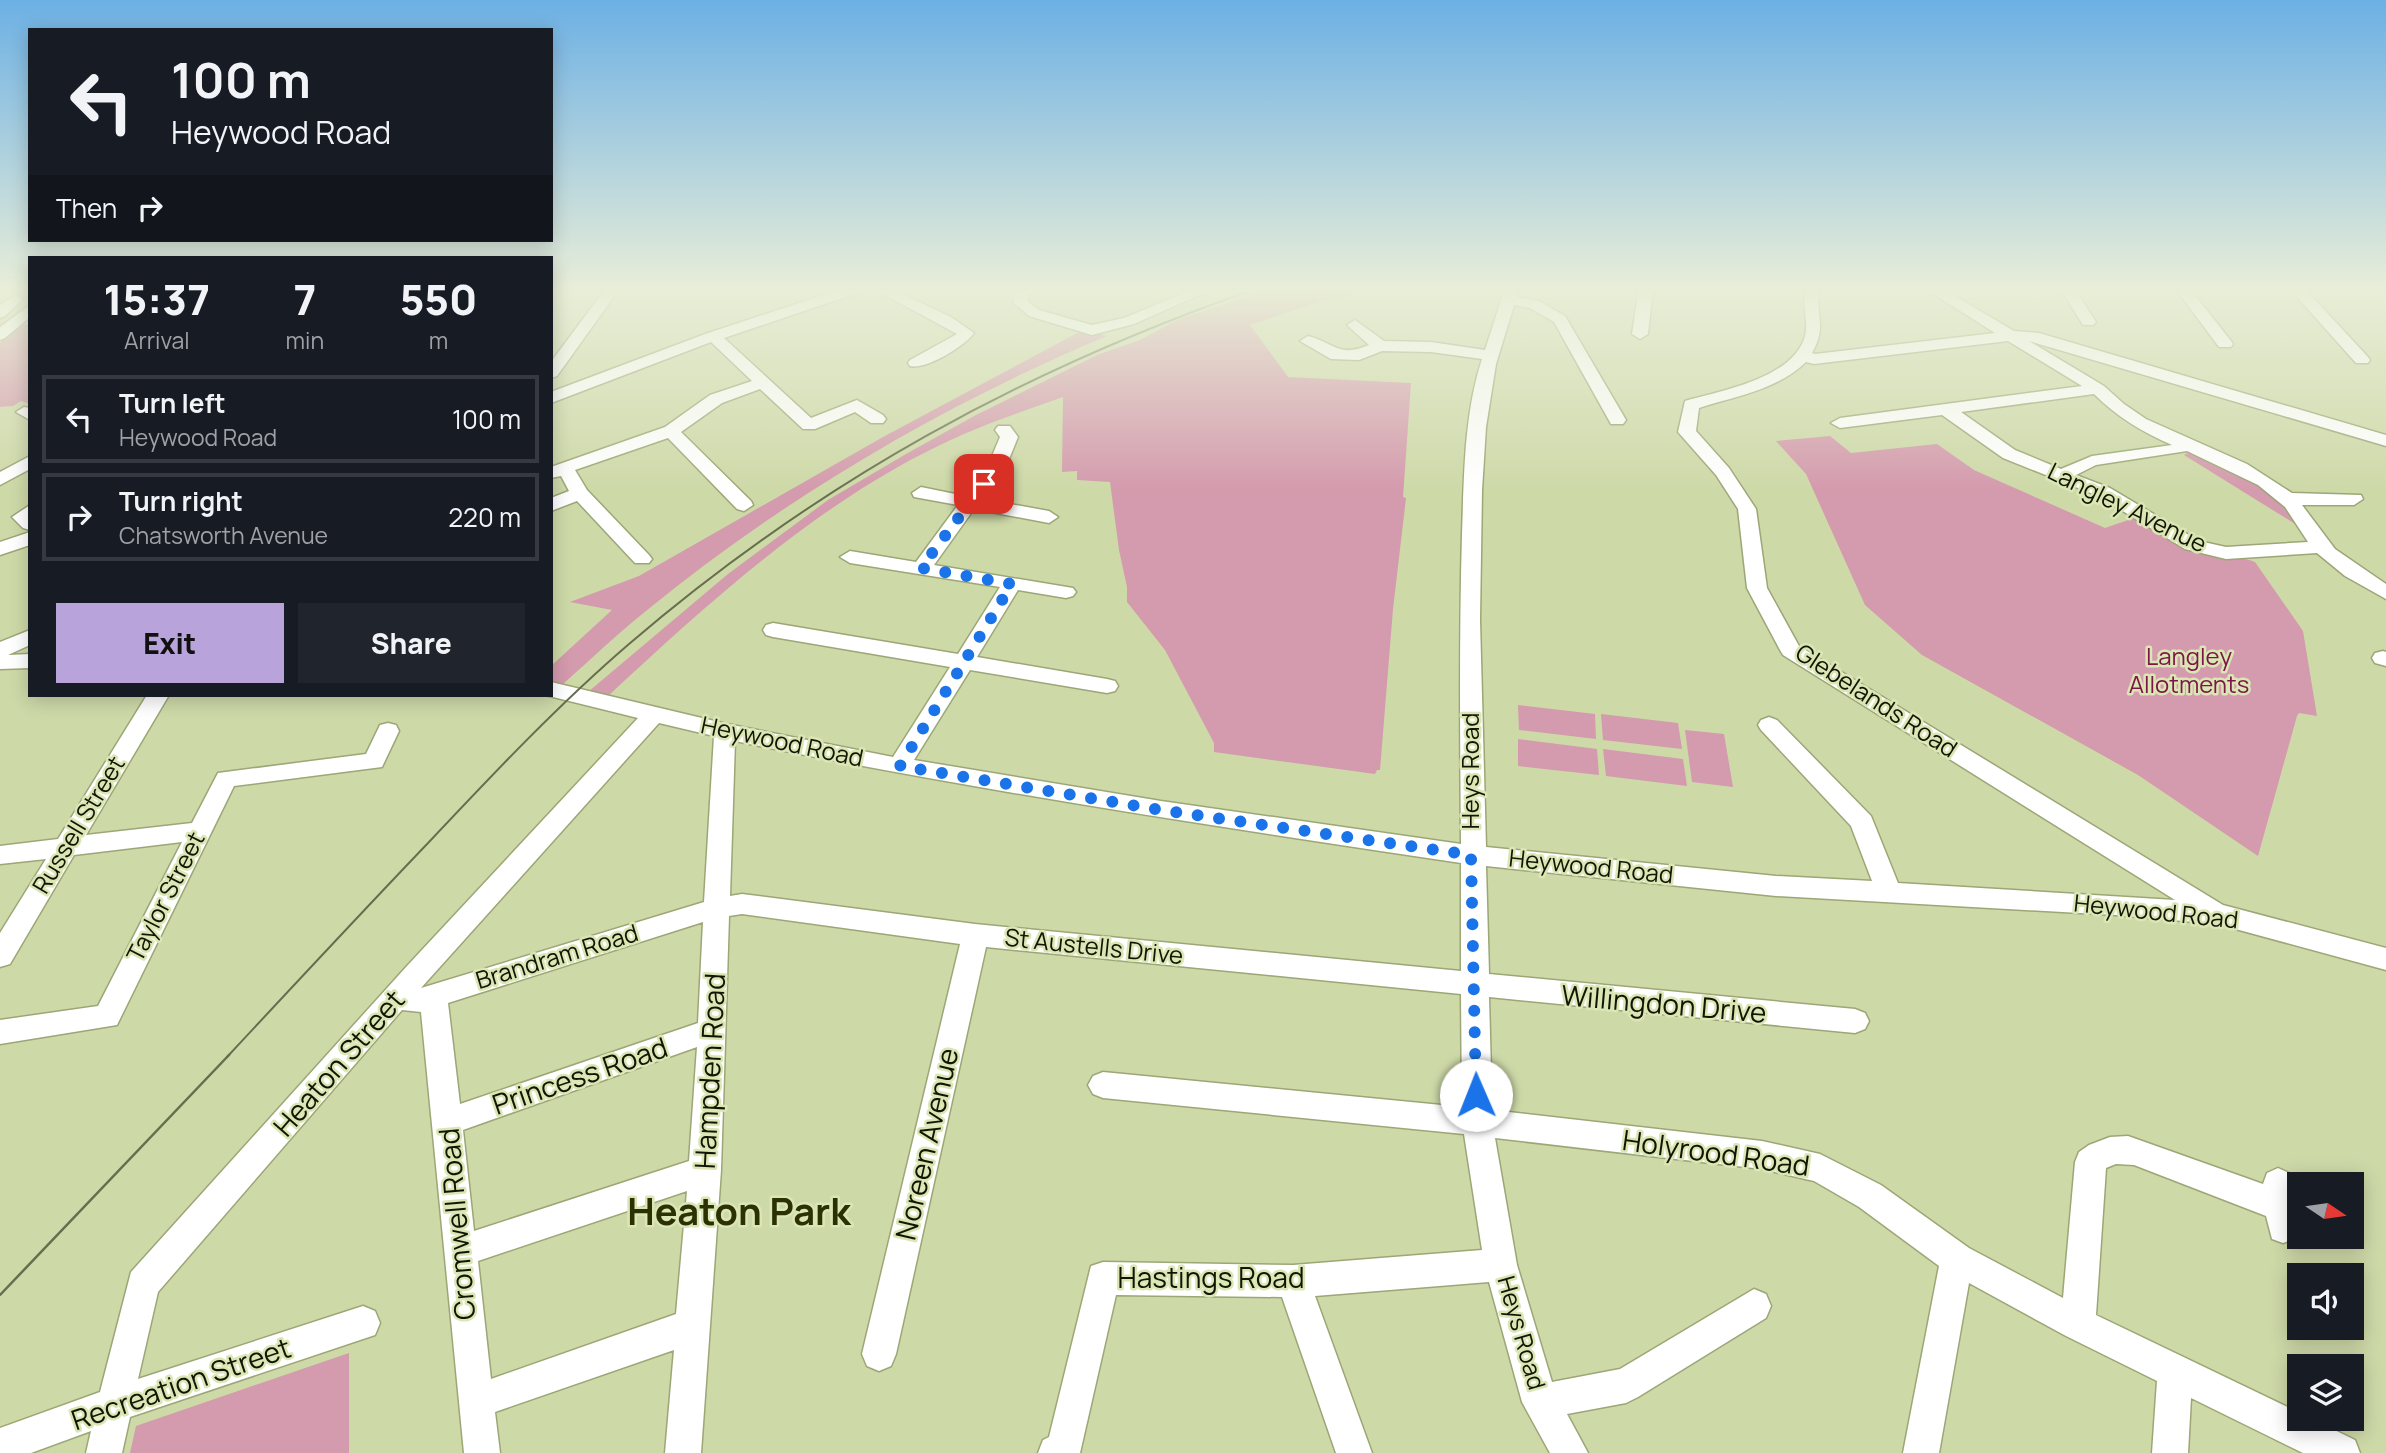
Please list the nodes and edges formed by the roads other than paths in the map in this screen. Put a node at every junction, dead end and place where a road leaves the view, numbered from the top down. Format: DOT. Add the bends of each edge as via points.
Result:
graph roads {
  1 [pos="1490,355"];
  2 [pos="564,356"];
  3 [pos="661,356"];
  4 [pos="735,356"];
  5 [pos="930,356"];
  6 [pos="1581,356"];
  7 [pos="1804,356"];
  8 [pos="1841,356"];
  9 [pos="2044,356"];
  10 [pos="2103,356"];
  11 [pos="2359,356"];
  12 [pos="2362,359"];
  13 [pos="916,363"];
  14 [pos="553,370"];
  15 [pos="764,382"];
  16 [pos="2098,389"];
  17 [pos="553,397"];
  18 [pos="1947,410"];
  19 [pos="877,419"];
  20 [pos="1617,420"];
  21 [pos="1840,423"];
  22 [pos="1004,430"];
  23 [pos="671,431"];
  24 [pos="2386,441"];
  25 [pos="2189,444"];
  26 [pos="28,462"];
  27 [pos="558,470"];
  28 [pos="2065,474"];
  29 [pos="0,480"];
  30 [pos="580,493"];
  31 [pos="921,493"];
  32 [pos="2287,499"];
  33 [pos="2354,499"];
  34 [pos="970,502"];
  35 [pos="553,504"];
  36 [pos="744,505"];
  37 [pos="1049,517"];
  38 [pos="28,539"];
  39 [pos="2322,547"];
  40 [pos="0,549"];
  41 [pos="850,557"];
  42 [pos="642,559"];
  43 [pos="921,568"];
  44 [pos="1012,584"];
  45 [pos="1066,592"];
  46 [pos="2386,593"];
  47 [pos="773,630"];
  48 [pos="28,637"];
  49 [pos="0,650"];
  50 [pos="28,661"];
  51 [pos="0,662"];
  52 [pos="965,662"];
  53 [pos="1107,686"];
  54 [pos="553,690"];
  55 [pos="158,697"];
  56 [pos="653,715"];
  57 [pos="1769,725"];
  58 [pos="388,731"];
  59 [pos="727,732"];
  60 [pos="900,766"];
  61 [pos="199,831"];
  62 [pos="66,846"];
  63 [pos="0,855"];
  64 [pos="1471,855"];
  65 [pos="1889,892"];
  66 [pos="716,908"];
  67 [pos="2217,914"];
  68 [pos="975,935"];
  69 [pos="0,956"];
  70 [pos="2386,959"];
  71 [pos="1474,986"];
  72 [pos="433,996"];
  73 [pos="397,998"];
  74 [pos="1855,1021"];
  75 [pos="712,1030"];
  76 [pos="0,1032"];
  77 [pos="1103,1085"];
  78 [pos="448,1122"];
  79 [pos="1477,1122"];
  80 [pos="705,1170"];
  81 [pos="2280,1205"];
  82 [pos="460,1251"];
  83 [pos="1957,1259"];
  84 [pos="1501,1265"];
  85 [pos="1293,1281"];
  86 [pos="1754,1306"];
  87 [pos="363,1323"];
  88 [pos="2078,1324"];
  89 [pos="695,1325"];
  90 [pos="879,1354"];
  91 [pos="2175,1372"];
  92 [pos="475,1402"];
  93 [pos="1540,1402"];
  94 [pos="114,1405"];
  95 [pos="0,1446"];
  96 [pos="104,1453"];
  97 [pos="482,1453"];
  98 [pos="683,1453"];
  99 [pos="1056,1453"];
  100 [pos="1354,1453"];
  101 [pos="1570,1453"];
  102 [pos="1921,1453"];
  103 [pos="2170,1453"];
  104 [pos="2342,1453"];
  1 -- 64 [label="street, Heys Road" via="1473,490"];
  2 -- 14 [label="street"];
  3 -- 17 [label="street"];
  4 -- 15 [label="street"];
  5 -- 13 [label="street"];
  6 -- 20 [label="street"];
  7 -- 8 [label="street"];
  7 -- 67 [label="street, Glebelands Road" via="1769,379 1691,405 1687,432 1723,472 1747,509 1757,588 1791,650"];
  9 -- 16 [label="street"];
  10 -- 24 [label="street"];
  11 -- 12 [label="street"];
  15 -- 19 [label="street" via="809,425 856,405"];
  15 -- 23 [label="street" via="716,398"];
  16 -- 18 [label="street"];
  16 -- 25 [label="street" via="2113,407"];
  18 -- 21 [label="street"];
  18 -- 28 [label="street, Langley Avenue" via="2010,454"];
  22 -- 34 [label="street" via="1009,437 1004,452"];
  23 -- 27 [label="street"];
  23 -- 36 [label="street"];
  25 -- 28 [label="street" via="2174,451 2089,462"];
  25 -- 32 [label="street" via="2254,476"];
  26 -- 29 [label="street"];
  27 -- 30 [label="street"];
  28 -- 39 [label="street, Langley Avenue" via="2208,551"];
  30 -- 35 [label="street"];
  30 -- 42 [label="street"];
  31 -- 34 [label="street"];
  32 -- 33 [label="street"];
  32 -- 39 [label="street"];
  34 -- 37 [label="street"];
  34 -- 43 [label="street"];
  38 -- 40 [label="street"];
  39 -- 46 [label="street"];
  41 -- 43 [label="street"];
  43 -- 44 [label="street"];
  44 -- 45 [label="street"];
  44 -- 52 [label="street"];
  47 -- 52 [label="street"];
  48 -- 49 [label="street"];
  50 -- 51 [label="street"];
  52 -- 53 [label="street"];
  52 -- 60 [label="street"];
  54 -- 56 [label="street, Heywood Road"];
  55 -- 62 [label="street, Russell Street"];
  56 -- 59 [label="street, Heywood Road"];
  56 -- 73 [label="street, Heaton Street"];
  57 -- 65 [label="street" via="1862,822"];
  58 -- 61 [label="street, Taylor Street" via="374,761 226,779"];
  59 -- 60 [label="street, Heywood Road"];
  59 -- 66 [label="street, Hampden Road"];
  60 -- 64 [label="street, Heywood Road"];
  61 -- 62 [label="street"];
  61 -- 76 [label="street, Taylor Street" via="107,1017"];
  62 -- 63 [label="street"];
  62 -- 69 [label="street, Russell Street"];
  64 -- 65 [label="street, Heywood Road" via="1776,886"];
  64 -- 71 [label="street, Heys Road"];
  65 -- 67 [label="street, Heywood Road"];
  66 -- 68 [label="street, St Austells Drive" via="742,904"];
  66 -- 72 [label="street, Brandram Road"];
  66 -- 75 [label="street, Hampden Road"];
  67 -- 70 [label="street, Heywood Road"];
  68 -- 71 [label="street, St Austells Drive"];
  68 -- 90 [label="street, Noreen Avenue"];
  71 -- 74 [label="street, Willingdon Drive"];
  71 -- 79 [label="street, Heys Road"];
  72 -- 73 [label="street, Brandram Road" via="412,1001"];
  72 -- 78 [label="street, Cromwell Road"];
  73 -- 94 [label="street, Heaton Street" via="143,1284"];
  75 -- 78 [label="street, Princess Road"];
  75 -- 80 [label="street, Hampden Road"];
  77 -- 79 [label="street, Holyrood Road"];
  78 -- 82 [label="street, Cromwell Road"];
  79 -- 83 [label="street, Holyrood Road" via="1762,1155 1820,1168 1870,1196"];
  79 -- 84 [label="street, Heys Road"];
  80 -- 82 [label="street"];
  80 -- 89 [label="street, Hampden Road"];
  81 -- 88 [label="street" via="2134,1151 2102,1152 2090,1162"];
  82 -- 92 [label="street, Cromwell Road"];
  83 -- 88 [label="street, Holyrood Road"];
  83 -- 102 [label="street"];
  84 -- 85 [label="street, Hastings Road"];
  84 -- 93 [label="street, Heys Road"];
  85 -- 99 [label="street, Hastings Road" via="1103,1278 1064,1448"];
  85 -- 100 [label="street"];
  86 -- 93 [label="street" via="1626,1385"];
  87 -- 94 [label="street, Recreation Street"];
  88 -- 91 [label="street, Holyrood Road"];
  89 -- 92 [label="street"];
  89 -- 98 [label="street, Hampden Road"];
  91 -- 103 [label="street"];
  91 -- 104 [label="street, Holyrood Road"];
  92 -- 97 [label="street, Cromwell Road"];
  93 -- 101 [label="street, Heys Road"];
  94 -- 95 [label="street, Recreation Street"];
  94 -- 96 [label="street, Heaton Street"];
}
